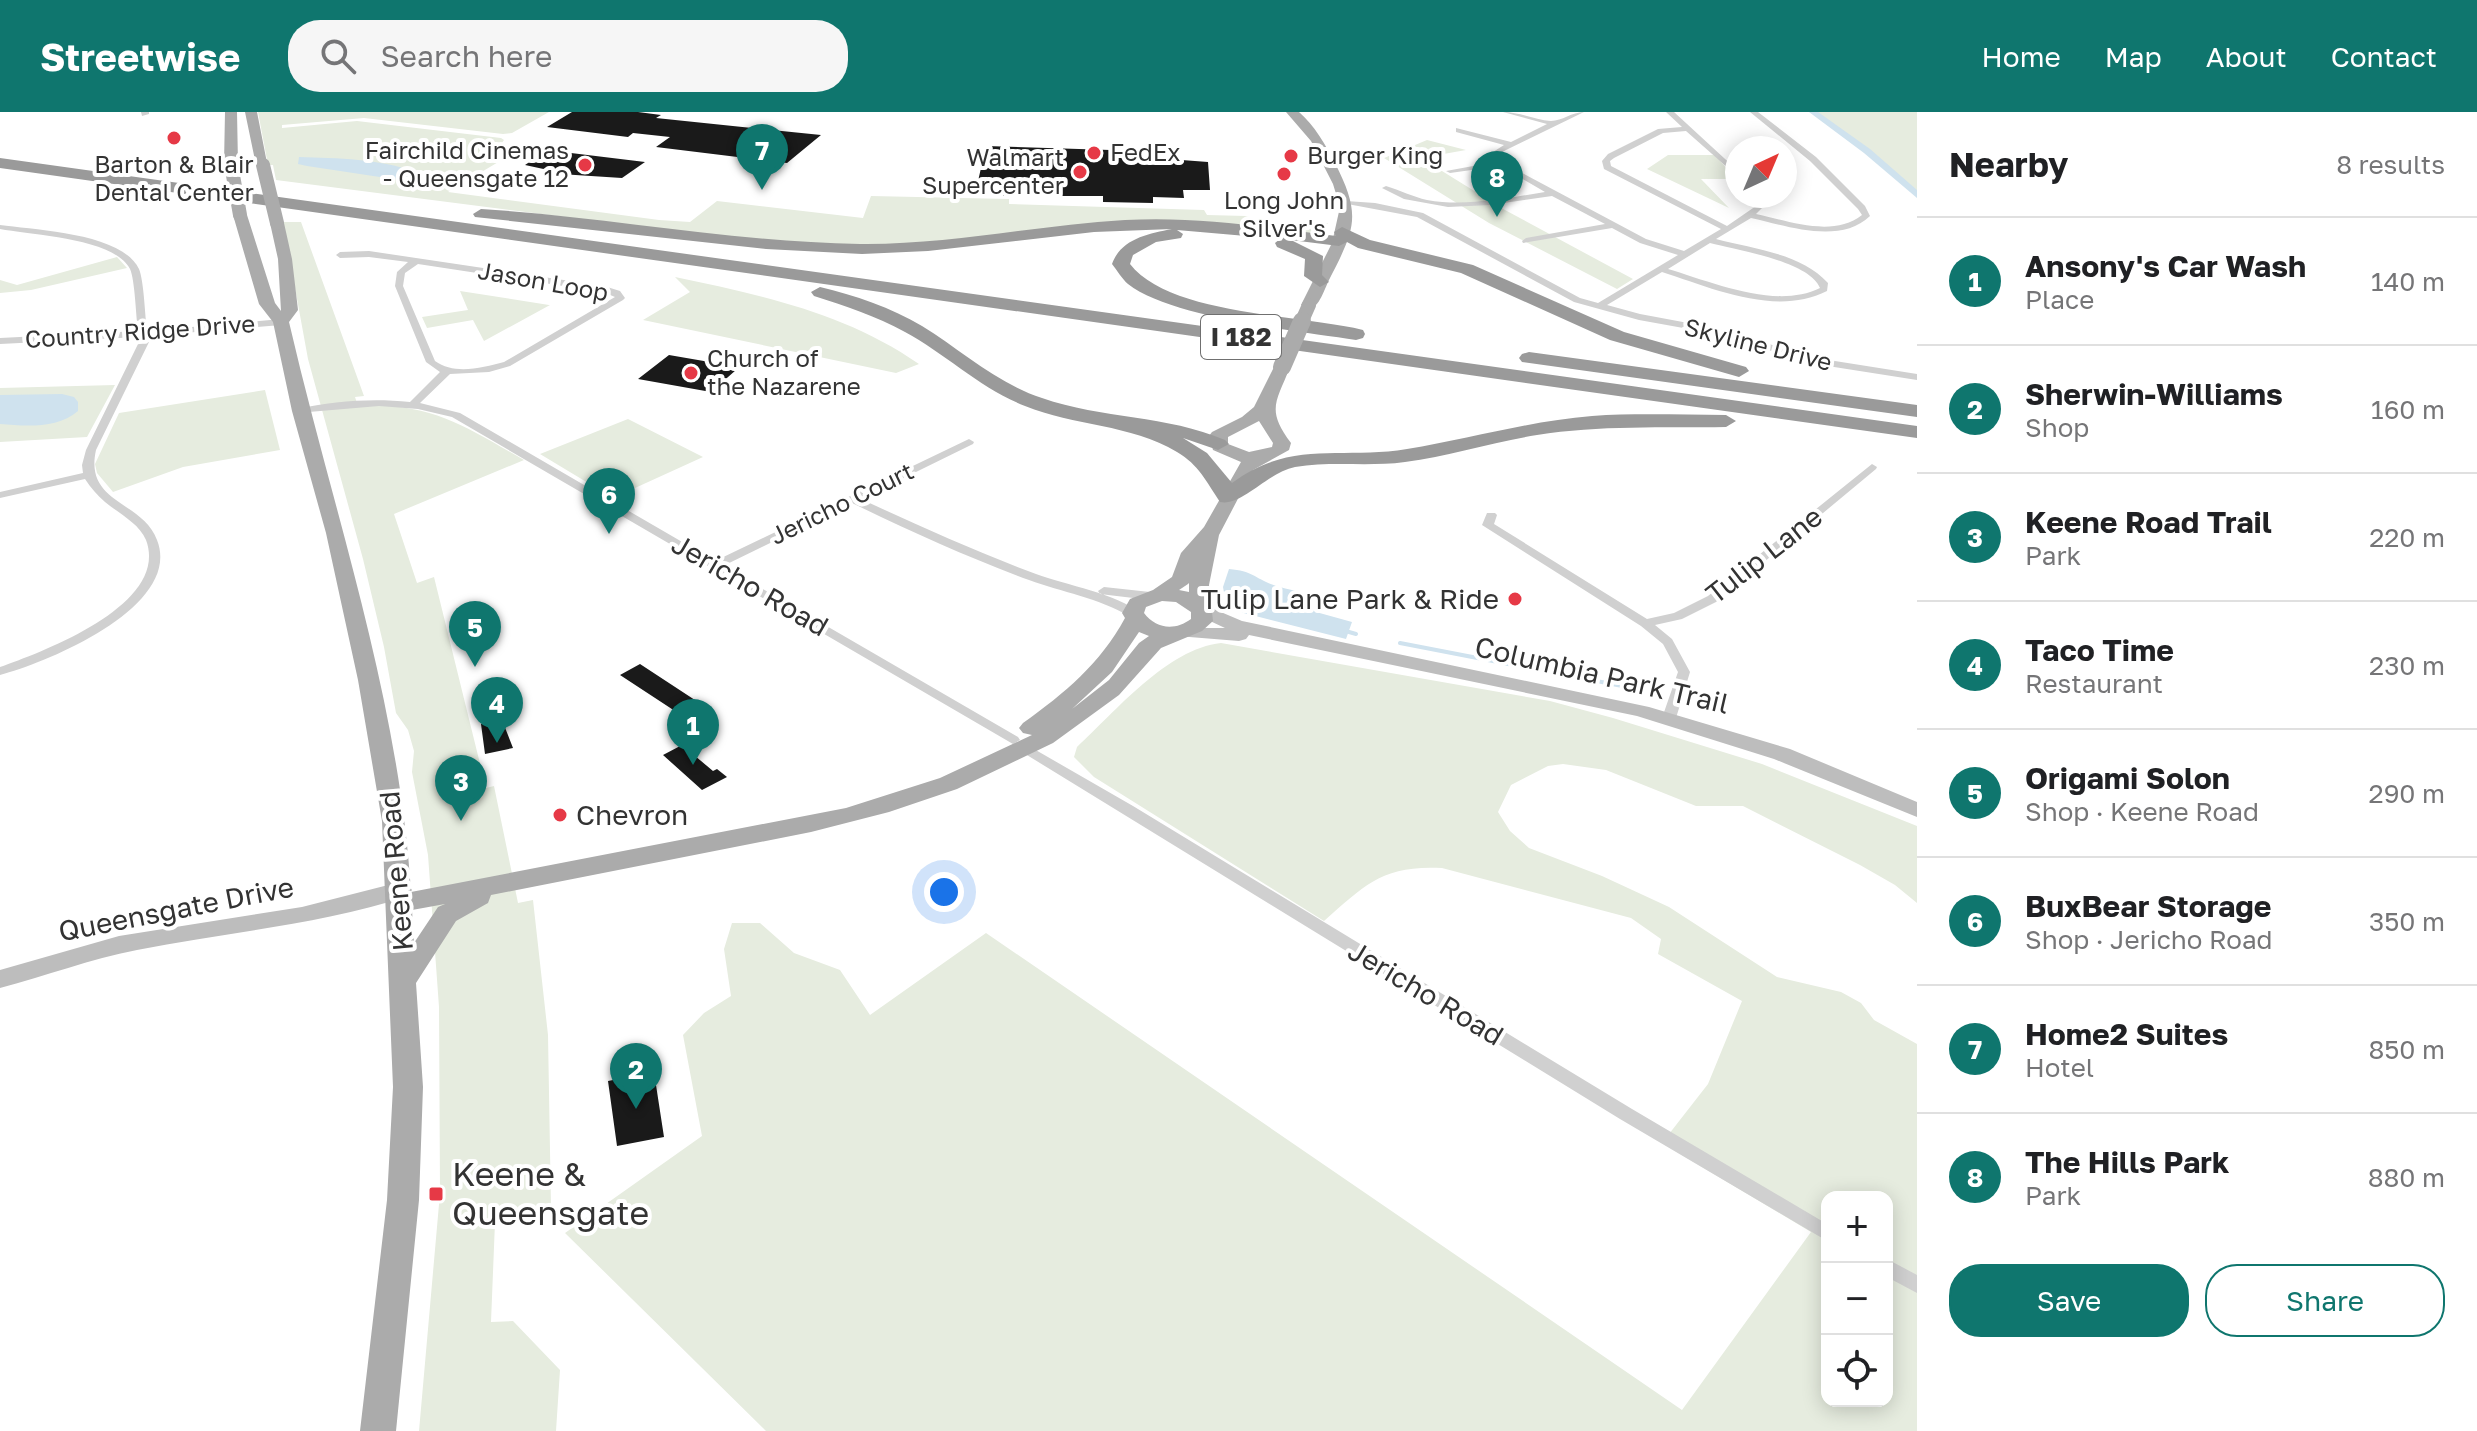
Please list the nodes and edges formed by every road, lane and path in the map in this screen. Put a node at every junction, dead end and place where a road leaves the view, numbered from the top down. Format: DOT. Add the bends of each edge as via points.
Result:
graph roads {
  1 [pos="251,112"];
  2 [pos="1292,112"];
  3 [pos="1507,112"];
  4 [pos="1580,112"];
  5 [pos="1670,112"];
  6 [pos="1754,112"];
  7 [pos="231,118"];
  8 [pos="1554,124"];
  9 [pos="1689,128"];
  10 [pos="1459,130"];
  11 [pos="256,138"];
  12 [pos="1511,144"];
  13 [pos="0,148"];
  14 [pos="1725,162"];
  15 [pos="0,163"];
  16 [pos="1501,164"];
  17 [pos="1450,171"];
  18 [pos="1386,188"];
  19 [pos="1555,193"];
  20 [pos="1346,203"];
  21 [pos="1758,208"];
  22 [pos="481,214"];
  23 [pos="1750,215"];
  24 [pos="1613,225"];
  25 [pos="0,227"];
  26 [pos="1727,229"];
  27 [pos="1340,237"];
  28 [pos="1708,240"];
  29 [pos="1526,241"];
  30 [pos="564,242"];
  31 [pos="1684,254"];
  32 [pos="340,255"];
  33 [pos="416,261"];
  34 [pos="1660,269"];
  35 [pos="1320,282"];
  36 [pos="1600,306"];
  37 [pos="281,322"];
  38 [pos="144,334"];
  39 [pos="1356,334"];
  40 [pos="0,341"];
  41 [pos="447,371"];
  42 [pos="1917,377"];
  43 [pos="1917,403"];
  44 [pos="413,404"];
  45 [pos="1265,408"];
  46 [pos="301,411"];
  47 [pos="1917,411"];
  48 [pos="1126,424"];
  49 [pos="1917,432"];
  50 [pos="1917,440"];
  51 [pos="969,442"];
  52 [pos="1220,447"];
  53 [pos="1267,456"];
  54 [pos="1368,458"];
  55 [pos="1872,467"];
  56 [pos="87,475"];
  57 [pos="0,495"];
  58 [pos="1228,497"];
  59 [pos="853,499"];
  60 [pos="1491,515"];
  61 [pos="1209,535"];
  62 [pos="716,565"];
  63 [pos="1029,573"];
  64 [pos="1155,595"];
  65 [pos="1200,608"];
  66 [pos="1134,616"];
  67 [pos="1645,623"];
  68 [pos="1179,633"];
  69 [pos="1309,642"];
  70 [pos="0,671"];
  71 [pos="1669,718"];
  72 [pos="1020,744"];
  73 [pos="1917,810"];
  74 [pos="511,883"];
  75 [pos="400,896"];
  76 [pos="405,978"];
  77 [pos="0,979"];
  78 [pos="1821,1230"];
  79 [pos="1893,1271"];
  80 [pos="1917,1285"];
  81 [pos="378,1431"];
  1 -- 11 [label="main road"];
  2 -- 20 [label="main road" via="1317,140"];
  3 -- 8 [label="street"];
  4 -- 8 [label="street"];
  5 -- 9 [label="street"];
  6 -- 23 [label="street" via="1819,165 1866,216 1848,227 1821,228"];
  7 -- 11 [label="main road"];
  7 -- 37 [label="main road, Keene Road, bridge" via="231,164 240,215 267,304"];
  8 -- 12 [label="street"];
  9 -- 14 [label="street"];
  9 -- 26 [label="street" via="1657,133 1611,156 1607,167"];
  10 -- 12 [label="street"];
  11 -- 37 [label="main road, Keene Road, bridge" via="285,259 290,310"];
  12 -- 16 [label="street" via="1497,152"];
  13 -- 22 [label="highway, I 182"];
  15 -- 30 [label="highway, I 182"];
  16 -- 17 [label="street"];
  16 -- 19 [label="street"];
  18 -- 19 [label="street" via="1455,207"];
  19 -- 24 [label="street"];
  20 -- 27 [label="main road"];
  20 -- 36 [label="street, Skyline Drive" via="1417,214 1562,294"];
  21 -- 23 [label="street"];
  22 -- 27 [label="highway" via="828,248 942,246 1157,224"];
  22 -- 39 [label="highway, I 182"];
  23 -- 26 [label="street"];
  24 -- 29 [label="street"];
  24 -- 31 [label="street"];
  25 -- 38 [label="street" via="86,240 123,255 135,270"];
  26 -- 28 [label="street"];
  27 -- 35 [label="main road"];
  27 -- 43 [label="highway" via="1458,266 1602,331 1674,354 1772,379"];
  28 -- 31 [label="street"];
  28 -- 34 [label="street" via="1804,267 1819,276 1824,289 1801,299 1770,298"];
  30 -- 48 [label="highway" via="839,297 912,328 1032,402"];
  30 -- 49 [label="highway, I 182"];
  31 -- 34 [label="street"];
  32 -- 33 [label="street, Jason Loop"];
  33 -- 41 [label="street" via="401,272 399,286 431,362"];
  33 -- 41 [label="street, Jason Loop" via="619,295 614,303 507,364"];
  34 -- 36 [label="street"];
  35 -- 39 [label="highway" via="1313,276 1315,259 1308,252 1223,232 1151,238 1125,252 1121,264 1133,282 1166,297"];
  35 -- 45 [label="main road, bridge"];
  36 -- 42 [label="street, Skyline Drive" via="1712,330 1815,361"];
  37 -- 38 [label="street, Country Ridge Drive"];
  37 -- 46 [label="main road, Keene Road"];
  38 -- 40 [label="street, Country Ridge Drive"];
  38 -- 56 [label="street" via="87,459"];
  39 -- 47 [label="highway, I 182"];
  41 -- 44 [label="street"];
  44 -- 46 [label="street, Jericho Road" via="354,402"];
  44 -- 62 [label="street, Jericho Road" via="467,420"];
  45 -- 52 [label="main road" via="1223,431"];
  45 -- 53 [label="main road" via="1269,427 1282,445"];
  46 -- 75 [label="main road, Keene Road" via="357,619 385,760"];
  48 -- 52 [label="highway" via="1192,433"];
  48 -- 58 [label="highway" via="1195,453 1217,472"];
  50 -- 54 [label="highway" via="1745,422 1631,420 1553,427"];
  51 -- 59 [label="street, Jericho Court"];
  52 -- 53 [label="main road" via="1238,456"];
  52 -- 58 [label="main road" via="1227,460"];
  53 -- 54 [label="highway"];
  53 -- 58 [label="main road" via="1245,467"];
  54 -- 58 [label="highway" via="1277,465"];
  55 -- 67 [label="street, Tulip Lane" via="1712,599 1678,616"];
  56 -- 57 [label="street"];
  56 -- 70 [label="street" via="147,531 154,543 154,567 131,601 100,627"];
  58 -- 61 [label="main road"];
  59 -- 62 [label="street, Jericho Court"];
  59 -- 63 [label="street"];
  60 -- 67 [label="street" via="1488,525"];
  61 -- 64 [label="main road" via="1191,553 1181,580"];
  61 -- 65 [label="main road"];
  62 -- 72 [label="street, Jericho Road"];
  63 -- 64 [label="street" via="1103,591"];
  63 -- 66 [label="street" via="1110,599"];
  64 -- 65 [label="main road" via="1182,597"];
  64 -- 66 [label="main road, Queensgate Drive" via="1137,603"];
  65 -- 68 [label="main road, Queensgate Drive" via="1202,621"];
  65 -- 69 [label="main road, Columbia Park Trail" via="1231,625"];
  66 -- 68 [label="main road" via="1155,631"];
  66 -- 72 [label="main road, Queensgate Drive" via="1110,664"];
  67 -- 71 [label="street" via="1668,642 1684,672"];
  68 -- 69 [label="main road, Columbia Park Trail"];
  68 -- 72 [label="main road, Queensgate Drive" via="1148,645 1118,684"];
  69 -- 71 [label="main road, Columbia Park Trail"];
  71 -- 73 [label="main road, Columbia Park Trail" via="1808,764"];
  72 -- 74 [label="main road, Queensgate Drive" via="943,786 837,818"];
  72 -- 75 [label="main road, Queensgate Drive" via="855,800"];
  72 -- 78 [label="street, Jericho Road"];
  74 -- 75 [label="main road, Queensgate Drive"];
  74 -- 76 [label="main road" via="447,914"];
  75 -- 76 [label="main road, Keene Road"];
  75 -- 77 [label="main road, Queensgate Drive" via="123,944"];
  76 -- 81 [label="main road, Keene Road" via="403,1200"];
  79 -- 80 [label="street"];
}
